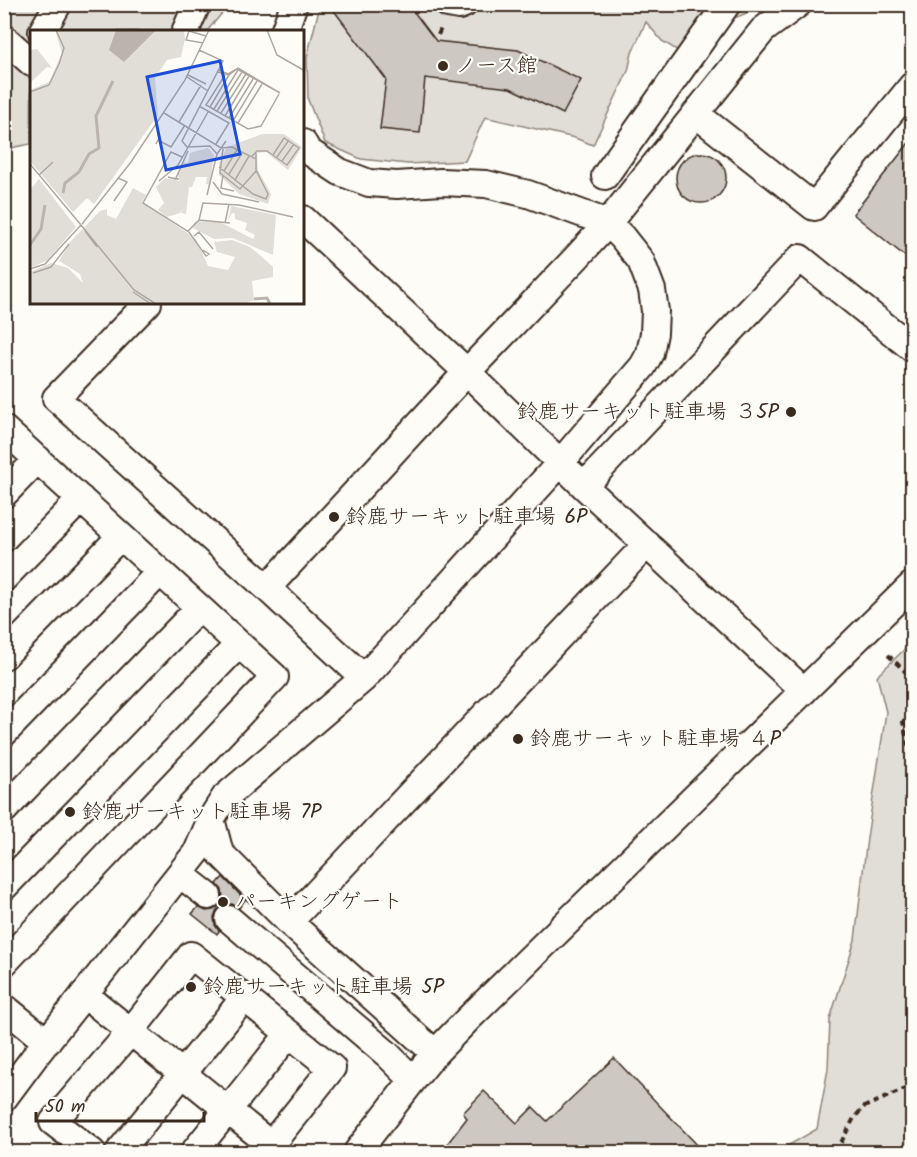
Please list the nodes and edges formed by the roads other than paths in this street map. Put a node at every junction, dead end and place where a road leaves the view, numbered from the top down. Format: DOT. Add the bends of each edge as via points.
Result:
graph roads {
  1 [pos="58,4"];
  2 [pos="197,4"];
  3 [pos="294,4"];
  4 [pos="448,4"];
  5 [pos="464,4"];
  6 [pos="727,4"];
  7 [pos="798,4"];
  8 [pos="43,30"];
  9 [pos="186,30"];
  10 [pos="285,30"];
  11 [pos="4,38"];
  12 [pos="29,56"];
  13 [pos="912,86"];
  14 [pos="696,114"];
  15 [pos="304,145"];
  16 [pos="605,176"];
  17 [pos="304,220"];
  18 [pos="608,223"];
  19 [pos="147,304"];
  20 [pos="912,348"];
  21 [pos="467,372"];
  22 [pos="4,429"];
  23 [pos="38,459"];
  24 [pos="561,462"];
  25 [pos="584,486"];
  26 [pos="4,494"];
  27 [pos="81,499"];
  28 [pos="121,536"];
  29 [pos="647,544"];
  30 [pos="160,572"];
  31 [pos="4,578"];
  32 [pos="912,585"];
  33 [pos="267,588"];
  34 [pos="199,608"];
  35 [pos="239,644"];
  36 [pos="4,656"];
  37 [pos="364,678"];
  38 [pos="804,691"];
  39 [pos="4,733"];
  40 [pos="4,810"];
  41 [pos="209,853"];
  42 [pos="180,874"];
  43 [pos="4,887"];
  44 [pos="207,896"];
  45 [pos="229,919"];
  46 [pos="289,922"];
  47 [pos="4,963"];
  48 [pos="84,994"];
  49 [pos="244,998"];
  50 [pos="4,1006"];
  51 [pos="4,1028"];
  52 [pos="130,1031"];
  53 [pos="289,1034"];
  54 [pos="42,1049"];
  55 [pos="435,1053"];
  56 [pos="183,1074"];
  57 [pos="412,1080"];
  58 [pos="4,1098"];
  59 [pos="228,1110"];
  60 [pos="268,1149"];
  61 [pos="92,1152"];
  62 [pos="118,1152"];
  63 [pos="194,1152"];
  64 [pos="357,1152"];
  1 -- 8 [label="street"];
  2 -- 9 [label="street"];
  3 -- 10 [label="street"];
  4 -- 5 [label="street"];
  6 -- 16 [label="street"];
  7 -- 14 [label="street" via="763,30"];
  11 -- 12 [label="street"];
  13 -- 14 [label="street" via="814,207"];
  14 -- 18 [label="street"];
  15 -- 18 [label="street" via="340,172 369,183 486,184 528,194"];
  17 -- 21 [label="street"];
  18 -- 21 [label="street"];
  18 -- 24 [label="street" via="641,261 652,290 654,333 643,366"];
  19 -- 33 [label="street" via="56,398"];
  20 -- 25 [label="street" via="800,258"];
  21 -- 24 [label="street"];
  21 -- 33 [label="street"];
  22 -- 23 [label="street"];
  23 -- 26 [label="street"];
  23 -- 27 [label="street"];
  24 -- 25 [label="street"];
  24 -- 37 [label="street"];
  25 -- 29 [label="street"];
  27 -- 28 [label="street"];
  27 -- 31 [label="street"];
  28 -- 30 [label="street"];
  28 -- 36 [label="street"];
  29 -- 38 [label="street"];
  29 -- 46 [label="street"];
  30 -- 34 [label="street"];
  30 -- 39 [label="street"];
  32 -- 38 [label="street"];
  33 -- 37 [label="street"];
  34 -- 35 [label="street"];
  34 -- 40 [label="street"];
  35 -- 43 [label="street"];
  35 -- 47 [label="street" via="275,677"];
  37 -- 41 [label="street" via="225,797 211,819"];
  38 -- 55 [label="street"];
  41 -- 42 [label="street"];
  41 -- 46 [label="street"];
  42 -- 44 [label="street"];
  42 -- 48 [label="street"];
  45 -- 57 [label="street" via="387,1054"];
  46 -- 55 [label="street"];
  48 -- 52 [label="street"];
  48 -- 54 [label="street"];
  49 -- 52 [label="street" via="191,955"];
  49 -- 53 [label="street"];
  49 -- 56 [label="street"];
  50 -- 54 [label="street"];
  51 -- 54 [label="street"];
  52 -- 56 [label="street"];
  52 -- 61 [label="street" via="53,1122"];
  53 -- 59 [label="street"];
  53 -- 60 [label="street" via="332,1068"];
  54 -- 58 [label="street"];
  55 -- 57 [label="street"];
  56 -- 59 [label="street"];
  56 -- 62 [label="street"];
  57 -- 64 [label="street"];
  59 -- 60 [label="street"];
  59 -- 63 [label="street"];
}
